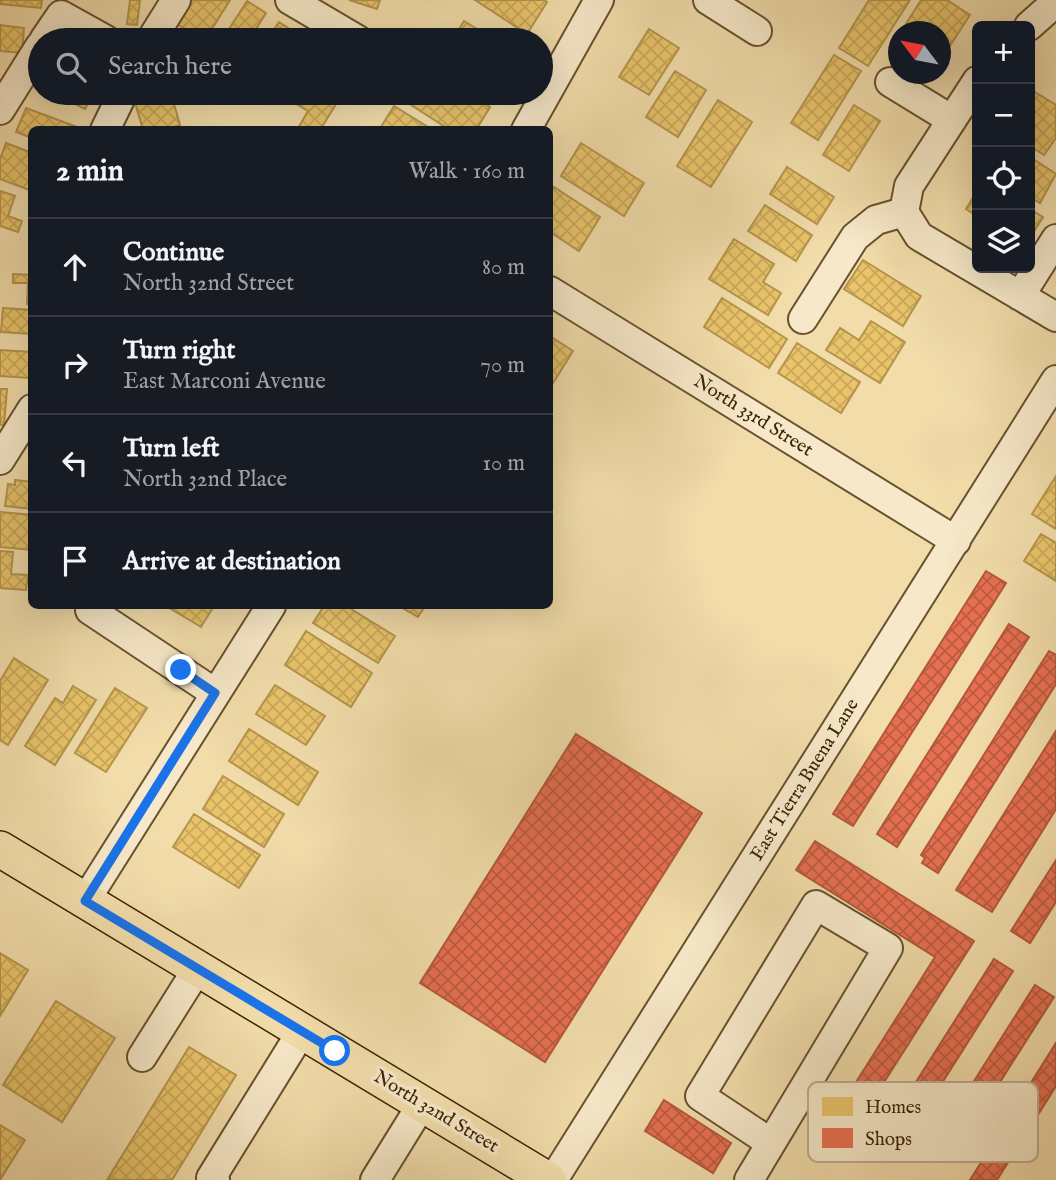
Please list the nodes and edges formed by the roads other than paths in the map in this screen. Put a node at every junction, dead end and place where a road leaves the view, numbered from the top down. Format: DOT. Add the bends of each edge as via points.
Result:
graph roads {
  1 [pos="176,0"];
  2 [pos="291,0"];
  3 [pos="599,0"];
  4 [pos="708,0"];
  5 [pos="1056,2"];
  6 [pos="1035,21"];
  7 [pos="52,28"];
  8 [pos="84,28"];
  9 [pos="158,28"];
  10 [pos="338,28"];
  11 [pos="757,31"];
  12 [pos="28,66"];
  13 [pos="553,82"];
  14 [pos="893,84"];
  15 [pos="975,84"];
  16 [pos="117,105"];
  17 [pos="540,105"];
  18 [pos="0,110"];
  19 [pos="952,120"];
  20 [pos="107,126"];
  21 [pos="528,126"];
  22 [pos="904,212"];
  23 [pos="1056,239"];
  24 [pos="553,292"];
  25 [pos="1020,296"];
  26 [pos="1056,317"];
  27 [pos="803,319"];
  28 [pos="1056,380"];
  29 [pos="28,415"];
  30 [pos="0,460"];
  31 [pos="956,541"];
  32 [pos="269,609"];
  33 [pos="90,610"];
  34 [pos="215,693"];
  35 [pos="0,849"];
  36 [pos="85,901"];
  37 [pos="198,968"];
  38 [pos="302,1031"];
  39 [pos="142,1057"];
  40 [pos="422,1104"];
  41 [pos="771,1143"];
  42 [pos="215,1180"];
  43 [pos="375,1180"];
  44 [pos="548,1180"];
  45 [pos="553,1180"];
  46 [pos="749,1180"];
  1 -- 9 [label="street"];
  2 -- 10 [label="street"];
  3 -- 13 [label="street"];
  4 -- 11 [label="street"];
  5 -- 6 [label="street"];
  7 -- 8 [label="street" via="61,15"];
  12 -- 18 [label="street"];
  14 -- 19 [label="street"];
  15 -- 19 [label="street"];
  16 -- 20 [label="street"];
  17 -- 21 [label="street"];
  19 -- 22 [label="street" via="909,186"];
  22 -- 25 [label="street" via="919,236"];
  22 -- 27 [label="street" via="876,220 855,237"];
  23 -- 25 [label="street"];
  24 -- 31 [label="street, North 33rd Street"];
  25 -- 26 [label="street"];
  28 -- 31 [label="street, East Tierra Buena Lane"];
  29 -- 30 [label="street"];
  31 -- 45 [label="street, East Tierra Buena Lane"];
  32 -- 34 [label="street"];
  33 -- 34 [label="street"];
  34 -- 36 [label="street"];
  35 -- 36 [label="main road, North 32nd Street"];
  36 -- 37 [label="main road, North 32nd Street"];
  37 -- 38 [label="main road, North 32nd Street"];
  37 -- 39 [label="street"];
  38 -- 40 [label="main road, North 32nd Street"];
  38 -- 42 [label="street" via="211,1178"];
  40 -- 43 [label="street"];
  40 -- 44 [label="main road, North 32nd Street"];
  41 -- 41 [label="street" via="888,948 816,905 699,1096"];
  41 -- 46 [label="street"];
}
